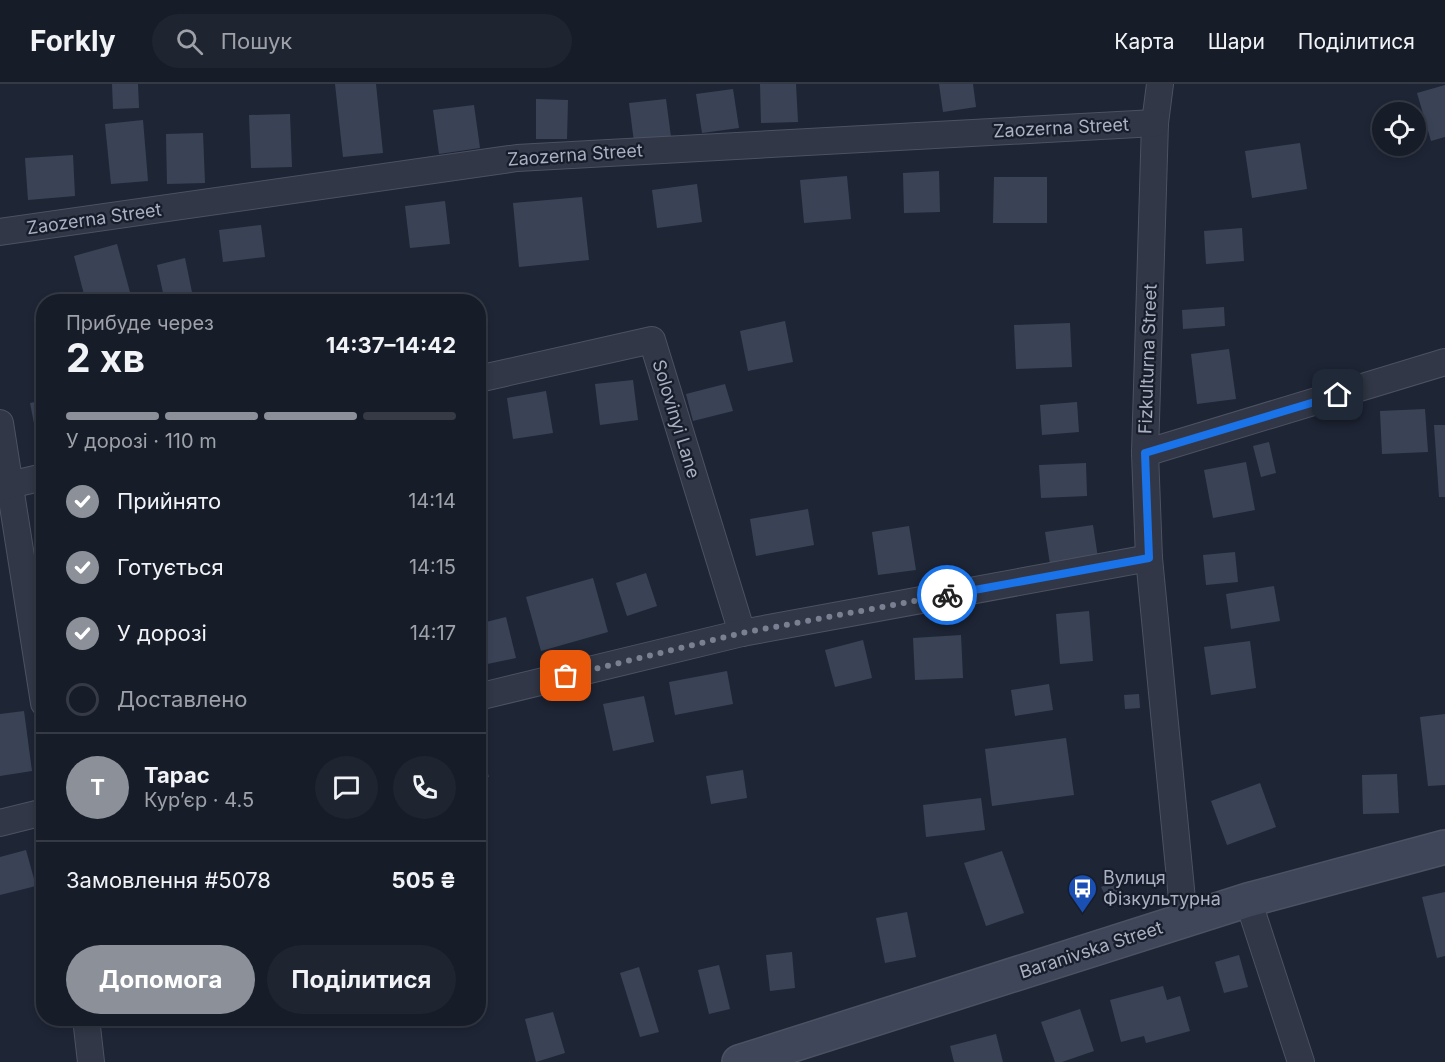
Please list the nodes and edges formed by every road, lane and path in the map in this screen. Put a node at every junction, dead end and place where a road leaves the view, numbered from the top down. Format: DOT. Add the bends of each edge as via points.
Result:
graph roads {
  1 [pos="1160,84"];
  2 [pos="1155,123"];
  3 [pos="0,232"];
  4 [pos="1445,362"];
  5 [pos="486,377"];
  6 [pos="0,423"];
  7 [pos="1145,453"];
  8 [pos="36,479"];
  9 [pos="5,486"];
  10 [pos="1149,558"];
  11 [pos="742,633"];
  12 [pos="36,658"];
  13 [pos="486,695"];
  14 [pos="36,814"];
  15 [pos="0,823"];
  16 [pos="1445,847"];
  17 [pos="1248,900"];
  18 [pos="1184,920"];
  19 [pos="87,1026"];
  20 [pos="91,1062"];
  21 [pos="739,1062"];
  22 [pos="1301,1062"];
  1 -- 2 [label="street, Fizkulturna Street"];
  2 -- 3 [label="street, Zaozerna Street" via="517,158"];
  2 -- 7 [label="street, Fizkulturna Street"];
  4 -- 7 [label="street"];
  5 -- 11 [label="street, Solovinyi Lane" via="652,340"];
  6 -- 9 [label="street"];
  7 -- 10 [label="street, Fizkulturna Street"];
  8 -- 9 [label="street"];
  9 -- 12 [label="street"];
  10 -- 11 [label="street"];
  10 -- 18 [label="street, Fizkulturna Street"];
  11 -- 13 [label="street"];
  14 -- 15 [label="street"];
  16 -- 17 [label="main road, Baranivska Street"];
  17 -- 18 [label="main road, Baranivska Street"];
  17 -- 22 [label="street"];
  18 -- 21 [label="main road, Baranivska Street"];
  19 -- 20 [label="street"];
}
